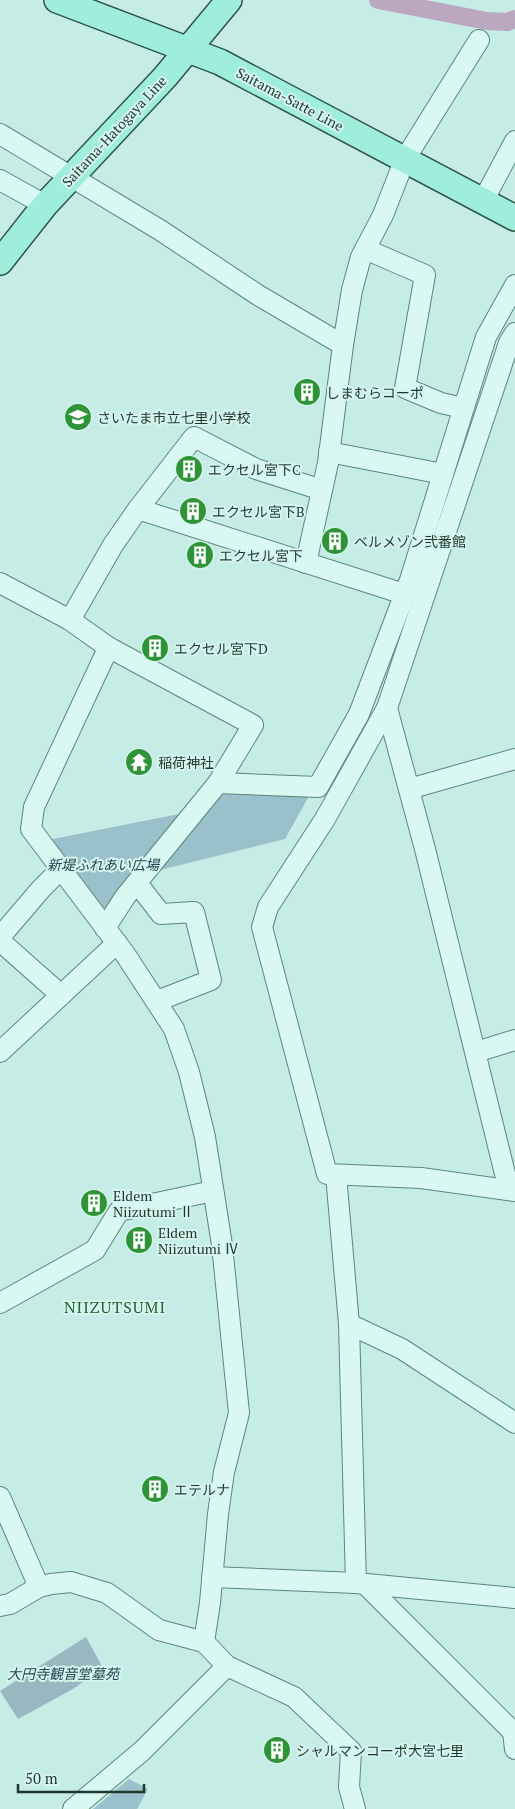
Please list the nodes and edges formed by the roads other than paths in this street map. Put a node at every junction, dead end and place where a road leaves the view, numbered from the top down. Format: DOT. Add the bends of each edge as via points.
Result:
graph roads {
  1 [pos="57,0"];
  2 [pos="229,0"];
  3 [pos="479,40"];
  4 [pos="189,49"];
  5 [pos="0,134"];
  6 [pos="515,141"];
  7 [pos="404,159"];
  8 [pos="72,178"];
  9 [pos="0,180"];
  10 [pos="483,201"];
  11 [pos="45,205"];
  12 [pos="515,218"];
  13 [pos="365,249"];
  14 [pos="0,262"];
  15 [pos="515,285"];
  16 [pos="515,333"];
  17 [pos="343,345"];
  18 [pos="464,408"];
  19 [pos="329,452"];
  20 [pos="443,474"];
  21 [pos="322,490"];
  22 [pos="138,508"];
  23 [pos="306,563"];
  24 [pos="0,583"];
  25 [pos="404,594"];
  26 [pos="70,620"];
  27 [pos="108,646"];
  28 [pos="387,708"];
  29 [pos="515,759"];
  30 [pos="218,783"];
  31 [pos="409,789"];
  32 [pos="61,870"];
  33 [pos="137,883"];
  34 [pos="111,936"];
  35 [pos="0,937"];
  36 [pos="0,941"];
  37 [pos="61,995"];
  38 [pos="157,1001"];
  39 [pos="515,1040"];
  40 [pos="0,1052"];
  41 [pos="476,1052"];
  42 [pos="336,1175"];
  43 [pos="512,1190"];
  44 [pos="213,1191"];
  45 [pos="0,1303"];
  46 [pos="349,1324"];
  47 [pos="515,1423"];
  48 [pos="0,1497"];
  49 [pos="212,1578"];
  50 [pos="360,1583"];
  51 [pos="39,1588"];
  52 [pos="515,1598"];
  53 [pos="0,1606"];
  54 [pos="204,1642"];
  55 [pos="227,1666"];
  56 [pos="515,1749"];
  57 [pos="73,1809"];
  58 [pos="355,1809"];
  1 -- 4 [label="main road, Saitama-Satte Line"];
  2 -- 4 [label="main road, Saitama-Hatogaya Line"];
  3 -- 7 [label="street"];
  4 -- 7 [label="main road, Saitama-Satte Line" via="220,62"];
  4 -- 8 [label="main road, Saitama-Hatogaya Line"];
  5 -- 8 [label="street"];
  6 -- 10 [label="street"];
  7 -- 10 [label="main road, Saitama-Satte Line"];
  7 -- 13 [label="street" via="383,215"];
  8 -- 11 [label="main road, Saitama-Hatogaya Line"];
  8 -- 17 [label="street"];
  9 -- 11 [label="street"];
  10 -- 12 [label="main road, Saitama-Satte Line"];
  11 -- 14 [label="main road, Saitama-Hatogaya Line"];
  13 -- 17 [label="street" via="352,290"];
  13 -- 18 [label="street" via="425,275 405,388 441,403"];
  15 -- 18 [label="street" via="486,337"];
  16 -- 28 [label="street"];
  17 -- 19 [label="street"];
  18 -- 20 [label="street"];
  19 -- 20 [label="street"];
  19 -- 21 [label="street"];
  20 -- 25 [label="street"];
  21 -- 22 [label="street" via="256,469 194,437"];
  21 -- 23 [label="street"];
  22 -- 23 [label="street"];
  22 -- 26 [label="street"];
  23 -- 25 [label="street"];
  24 -- 26 [label="street"];
  25 -- 30 [label="street" via="359,714 318,787"];
  26 -- 27 [label="street"];
  27 -- 30 [label="street" via="253,725"];
  27 -- 32 [label="street" via="34,807 31,829"];
  28 -- 31 [label="street"];
  28 -- 42 [label="street" via="325,819 268,907 262,927 327,1174"];
  29 -- 31 [label="street"];
  30 -- 33 [label="street"];
  31 -- 41 [label="street"];
  32 -- 34 [label="street"];
  32 -- 35 [label="street" via="40,889"];
  33 -- 34 [label="street" via="126,897"];
  33 -- 38 [label="street" via="161,914 194,912 211,980"];
  34 -- 37 [label="street"];
  34 -- 38 [label="street"];
  36 -- 37 [label="street"];
  37 -- 40 [label="street"];
  38 -- 44 [label="street" via="174,1029 189,1072 205,1137"];
  39 -- 41 [label="street"];
  41 -- 43 [label="street"];
  42 -- 43 [label="street" via="421,1178"];
  42 -- 46 [label="street"];
  44 -- 45 [label="street" via="119,1211 95,1250"];
  44 -- 49 [label="street" via="222,1245 238,1413 224,1472"];
  46 -- 47 [label="street" via="402,1349"];
  46 -- 50 [label="street"];
  48 -- 51 [label="street"];
  49 -- 50 [label="street"];
  49 -- 54 [label="street"];
  50 -- 52 [label="street"];
  50 -- 56 [label="street" via="513,1732"];
  51 -- 53 [label="street"];
  51 -- 54 [label="street" via="71,1582 107,1593 159,1630"];
  54 -- 55 [label="street"];
  55 -- 57 [label="street" via="142,1752"];
  55 -- 58 [label="street" via="294,1697 351,1751 349,1787"];
}
